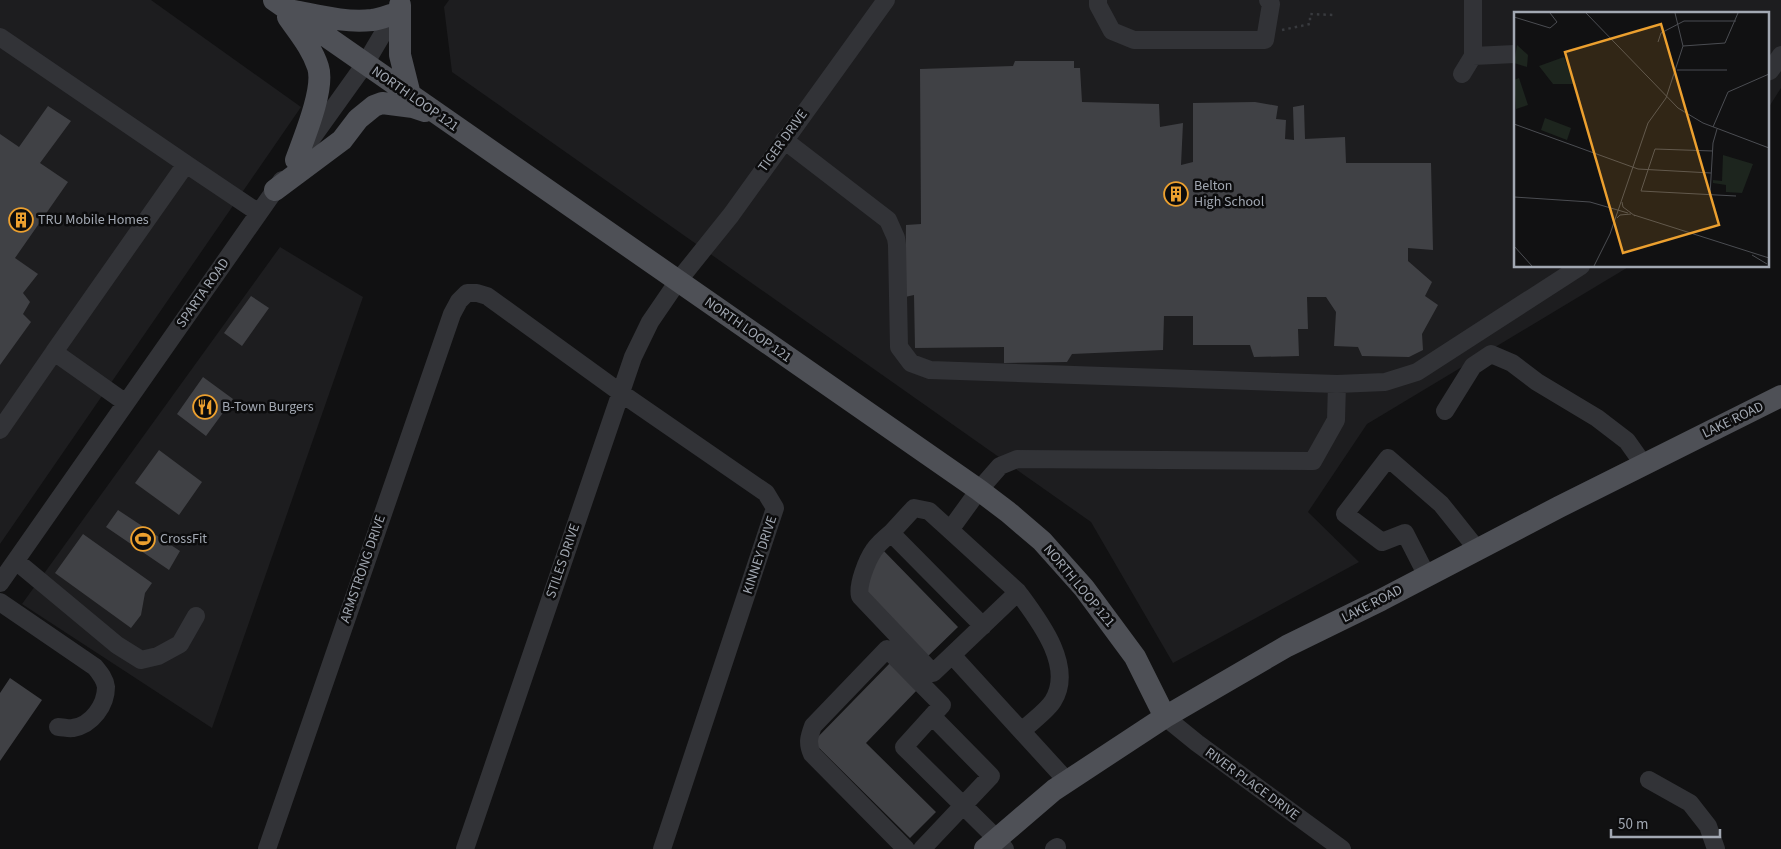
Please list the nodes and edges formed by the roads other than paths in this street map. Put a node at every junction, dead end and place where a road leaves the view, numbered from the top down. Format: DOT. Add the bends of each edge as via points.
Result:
graph roads {
  1 [pos="886,0"];
  2 [pos="1098,0"];
  3 [pos="1268,0"];
  4 [pos="1473,0"];
  5 [pos="280,4"];
  6 [pos="399,6"];
  7 [pos="0,37"];
  8 [pos="1514,54"];
  9 [pos="1781,55"];
  10 [pos="1473,56"];
  11 [pos="365,64"];
  12 [pos="1768,72"];
  13 [pos="1462,74"];
  14 [pos="410,95"];
  15 [pos="438,114"];
  16 [pos="784,140"];
  17 [pos="296,160"];
  18 [pos="186,164"];
  19 [pos="275,190"];
  20 [pos="259,214"];
  21 [pos="1578,268"];
  22 [pos="678,281"];
  23 [pos="467,293"];
  24 [pos="54,352"];
  25 [pos="1337,384"];
  26 [pos="621,393"];
  27 [pos="1781,396"];
  28 [pos="126,403"];
  29 [pos="1446,411"];
  30 [pos="0,430"];
  31 [pos="1644,464"];
  32 [pos="979,490"];
  33 [pos="950,530"];
  34 [pos="891,532"];
  35 [pos="1477,550"];
  36 [pos="16,561"];
  37 [pos="1427,576"];
  38 [pos="0,584"];
  39 [pos="1018,592"];
  40 [pos="0,602"];
  41 [pos="196,616"];
  42 [pos="983,626"];
  43 [pos="952,655"];
  44 [pos="932,716"];
  45 [pos="1165,717"];
  46 [pos="58,727"];
  47 [pos="1022,731"];
  48 [pos="1649,780"];
  49 [pos="1067,781"];
  50 [pos="963,805"];
  51 [pos="996,846"];
  52 [pos="267,849"];
  53 [pos="464,849"];
  54 [pos="662,849"];
  55 [pos="906,849"];
  56 [pos="922,849"];
  57 [pos="1342,849"];
  58 [pos="1716,849"];
  1 -- 16 [label="street, TIGER DRIVE"];
  2 -- 3 [label="street" via="1112,31 1134,40 1265,40"];
  4 -- 10 [label="street"];
  5 -- 6 [label="main road" via="356,21 373,20"];
  5 -- 11 [label="main road, NORTH LOOP 121"];
  5 -- 17 [label="main road" via="310,49 319,69 313,110"];
  6 -- 11 [label="street, SPARTA ROAD"];
  6 -- 14 [label="main road" via="400,55"];
  7 -- 18 [label="street"];
  8 -- 10 [label="street"];
  9 -- 12 [label="street"];
  10 -- 13 [label="street"];
  11 -- 14 [label="main road, NORTH LOOP 121"];
  11 -- 17 [label="street, SPARTA ROAD"];
  14 -- 15 [label="main road, NORTH LOOP 121"];
  15 -- 19 [label="main road" via="382,103 374,106 358,119 342,140"];
  15 -- 22 [label="main road, NORTH LOOP 121"];
  16 -- 22 [label="street, TIGER DRIVE" via="731,215"];
  16 -- 25 [label="street" via="888,220 897,245 899,347 912,363 930,370"];
  17 -- 19 [label="street, SPARTA ROAD"];
  18 -- 20 [label="street"];
  18 -- 24 [label="street"];
  19 -- 20 [label="street, SPARTA ROAD"];
  20 -- 28 [label="street, SPARTA ROAD"];
  21 -- 25 [label="street" via="1417,372 1385,382"];
  22 -- 26 [label="street, STILES DRIVE" via="650,322 633,357"];
  22 -- 32 [label="main road, NORTH LOOP 121"];
  23 -- 26 [label="street, KINNEY DRIVE" via="487,296"];
  23 -- 52 [label="street, ARMSTRONG DRIVE" via="448,322"];
  24 -- 28 [label="street"];
  24 -- 30 [label="street"];
  25 -- 32 [label="street" via="1336,420 1313,461 1017,459 1000,466"];
  26 -- 53 [label="street, STILES DRIVE"];
  26 -- 54 [label="street, KINNEY DRIVE" via="766,493 775,508"];
  27 -- 31 [label="main road, LAKE ROAD"];
  28 -- 36 [label="street, SPARTA ROAD"];
  29 -- 31 [label="street" via="1473,366 1491,354 1512,363 1597,418 1627,441"];
  31 -- 35 [label="main road, LAKE ROAD"];
  32 -- 33 [label="street"];
  32 -- 45 [label="main road, NORTH LOOP 121" via="1042,541 1084,588 1135,657"];
  33 -- 34 [label="street" via="929,511 914,508"];
  33 -- 39 [label="street"];
  34 -- 42 [label="street"];
  34 -- 43 [label="street" via="874,549 866,564 860,596 933,673"];
  35 -- 37 [label="main road, LAKE ROAD"];
  35 -- 37 [label="street" via="1441,504 1388,458 1346,514 1382,542 1405,533"];
  36 -- 38 [label="street, SPARTA ROAD"];
  36 -- 41 [label="street" via="117,645 140,660 158,656 180,644"];
  37 -- 45 [label="main road, LAKE ROAD" via="1287,646"];
  39 -- 42 [label="street"];
  39 -- 47 [label="street" via="1054,648 1060,671 1053,701"];
  40 -- 46 [label="street" via="95,666 102,675 106,686 104,697 93,717 84,725"];
  42 -- 43 [label="street"];
  43 -- 47 [label="street"];
  44 -- 50 [label="street" via="991,776"];
  44 -- 50 [label="street" via="904,747"];
  44 -- 55 [label="street" via="942,705 887,649 813,726 809,737 808,746 812,754"];
  45 -- 49 [label="main road, LAKE ROAD"];
  45 -- 57 [label="street, RIVER PLACE DRIVE"];
  47 -- 49 [label="street"];
  48 -- 58 [label="street" via="1690,802 1708,826"];
  49 -- 51 [label="main road, LAKE ROAD"];
  50 -- 51 [label="street"];
  50 -- 56 [label="street"];
}
